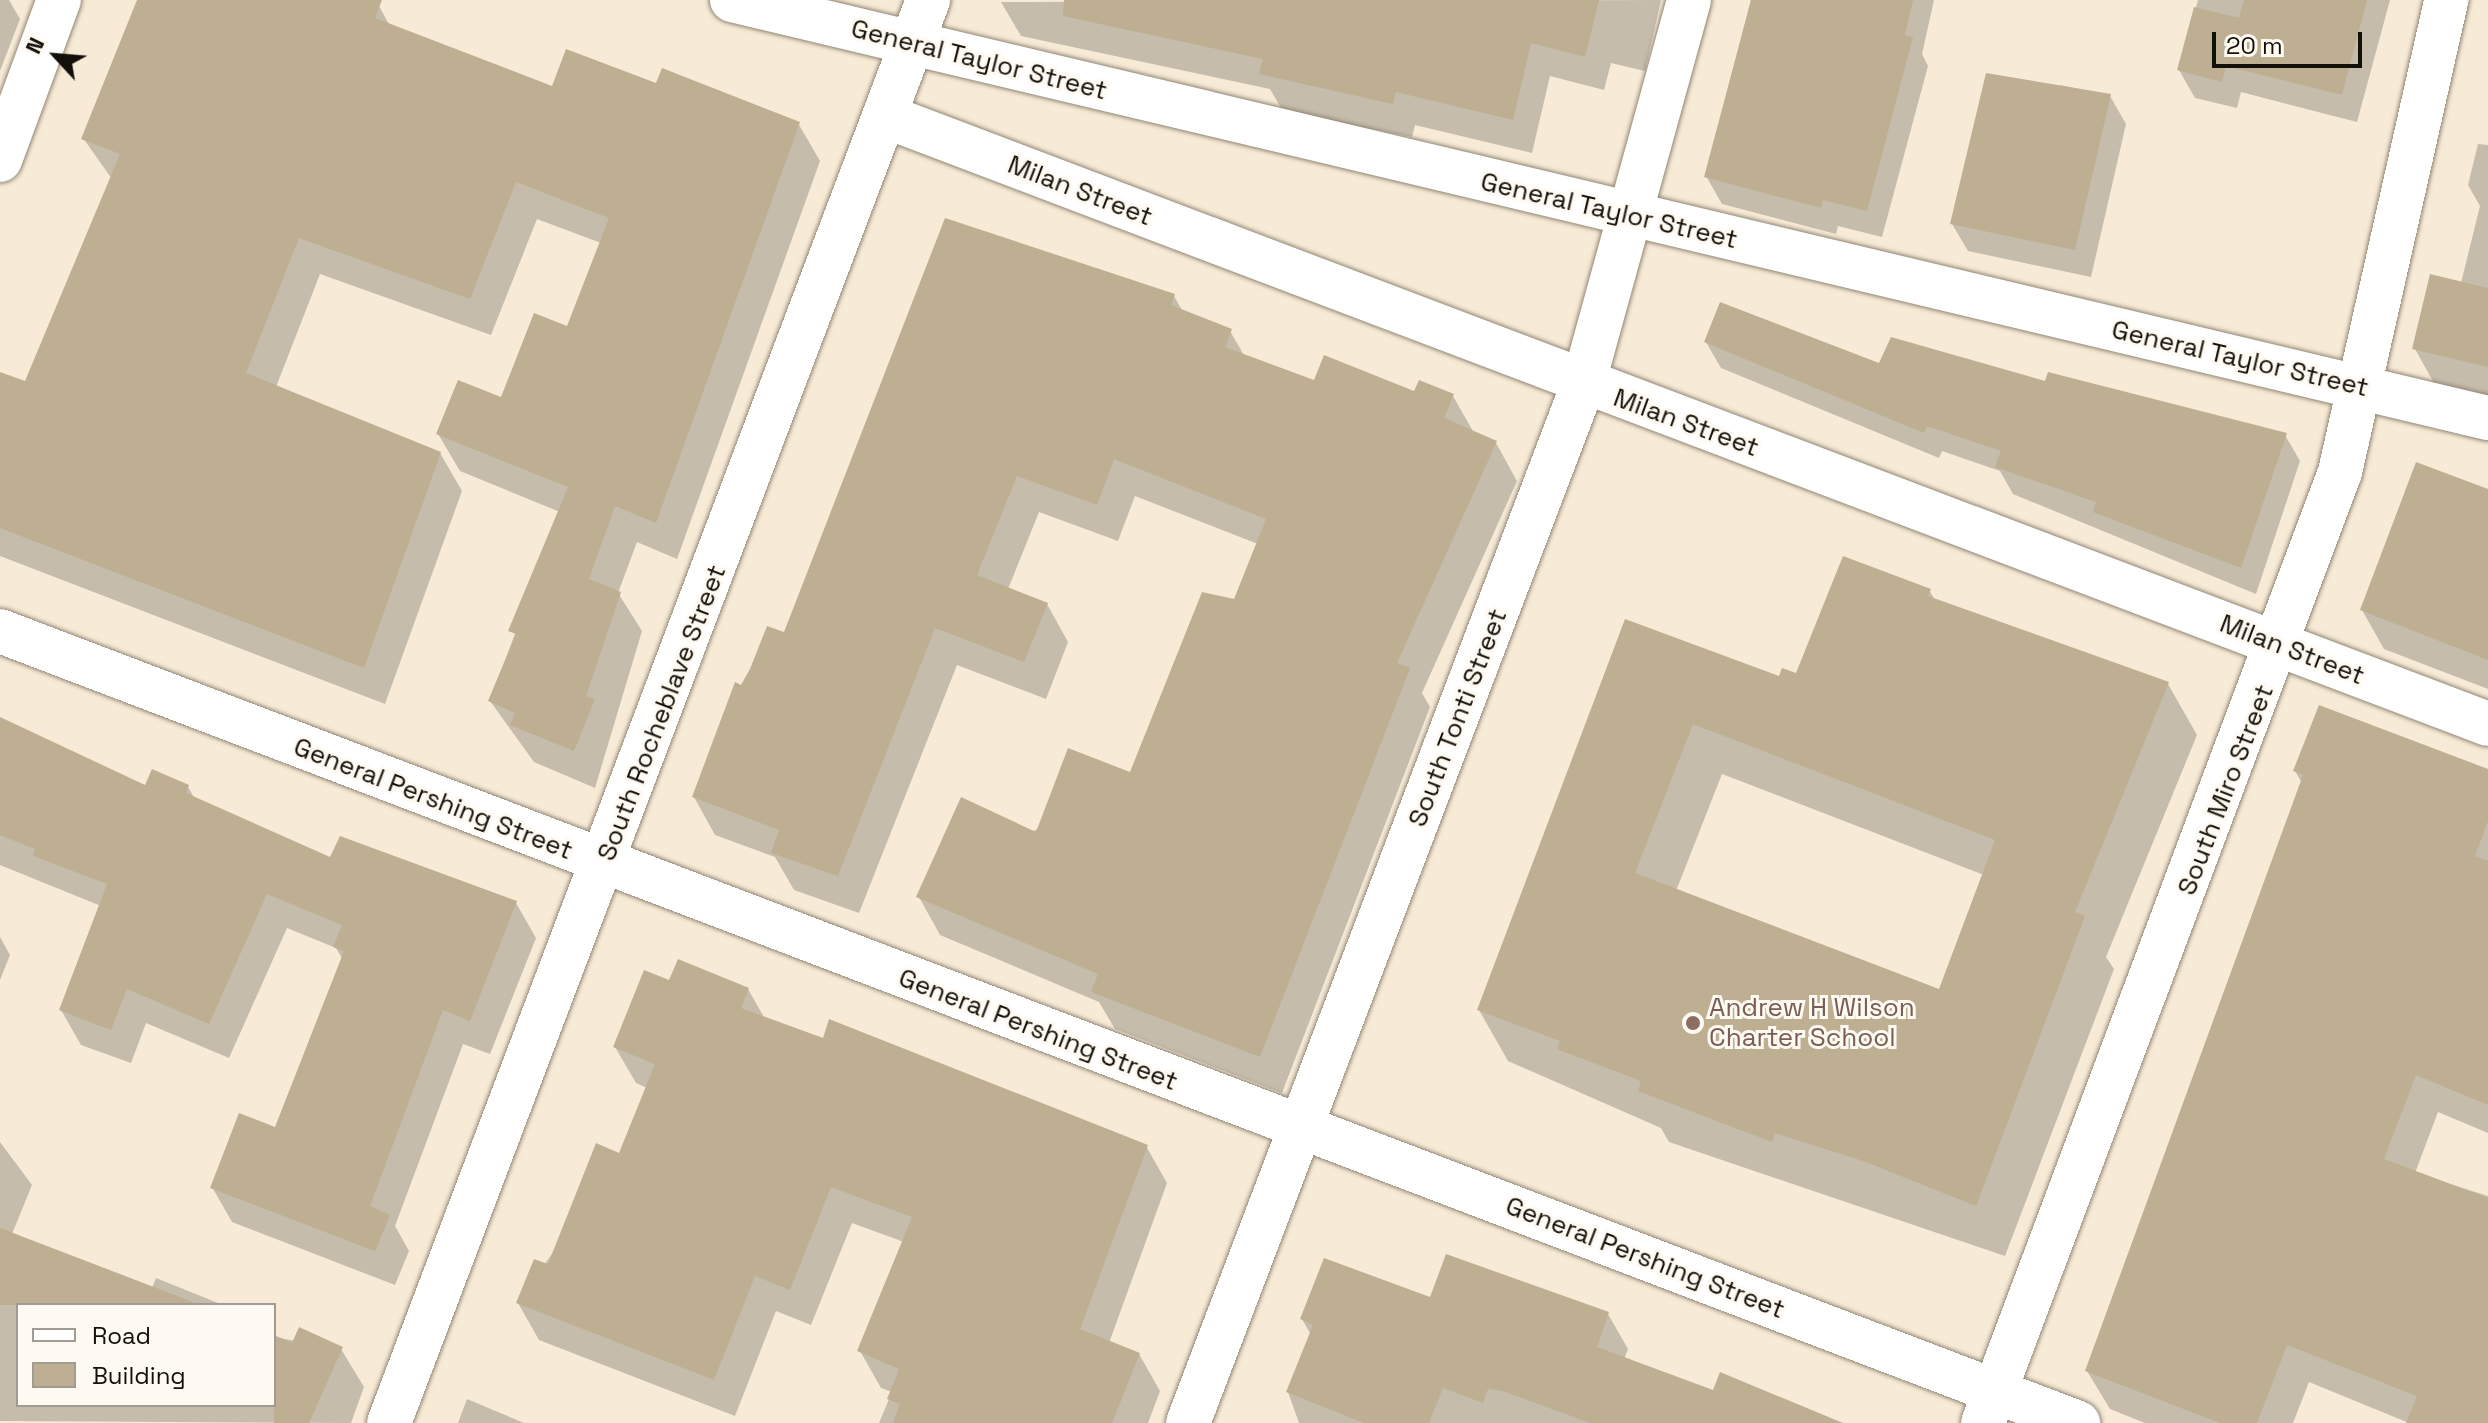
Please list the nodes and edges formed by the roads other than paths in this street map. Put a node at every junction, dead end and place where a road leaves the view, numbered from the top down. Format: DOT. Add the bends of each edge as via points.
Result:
graph roads {
  1 [pos="59,0"];
  2 [pos="732,0"];
  3 [pos="928,0"];
  4 [pos="1689,0"];
  5 [pos="2446,0"];
  6 [pos="911,44"];
  7 [pos="885,116"];
  8 [pos="0,160"];
  9 [pos="1634,217"];
  10 [pos="1583,385"];
  11 [pos="2362,388"];
  12 [pos="2488,418"];
  13 [pos="0,631"];
  14 [pos="2281,645"];
  15 [pos="2488,724"];
  16 [pos="604,866"];
  17 [pos="1302,1129"];
  18 [pos="1990,1406"];
  19 [pos="389,1423"];
  20 [pos="1188,1423"];
  21 [pos="2078,1423"];
  1 -- 8 [label="street"];
  2 -- 6 [label="street, General Taylor Street"];
  3 -- 6 [label="street, South Rocheblave Street"];
  4 -- 9 [label="street, South Tonti Street"];
  5 -- 11 [label="street, South Miro Street"];
  6 -- 7 [label="street, South Rocheblave Street"];
  6 -- 9 [label="street, General Taylor Street"];
  7 -- 10 [label="street, Milan Street"];
  7 -- 16 [label="street, South Rocheblave Street"];
  9 -- 10 [label="street, South Tonti Street"];
  9 -- 11 [label="street, General Taylor Street"];
  10 -- 14 [label="street, Milan Street"];
  10 -- 17 [label="street, South Tonti Street"];
  11 -- 12 [label="street, General Taylor Street"];
  11 -- 14 [label="street, South Miro Street"];
  13 -- 16 [label="street, General Pershing Street"];
  14 -- 15 [label="street, Milan Street"];
  14 -- 18 [label="street, South Miro Street"];
  16 -- 17 [label="street, General Pershing Street"];
  16 -- 19 [label="street, South Rocheblave Street"];
  17 -- 18 [label="street, General Pershing Street"];
  17 -- 20 [label="street, South Tonti Street"];
  18 -- 21 [label="street, General Pershing Street"];
}
